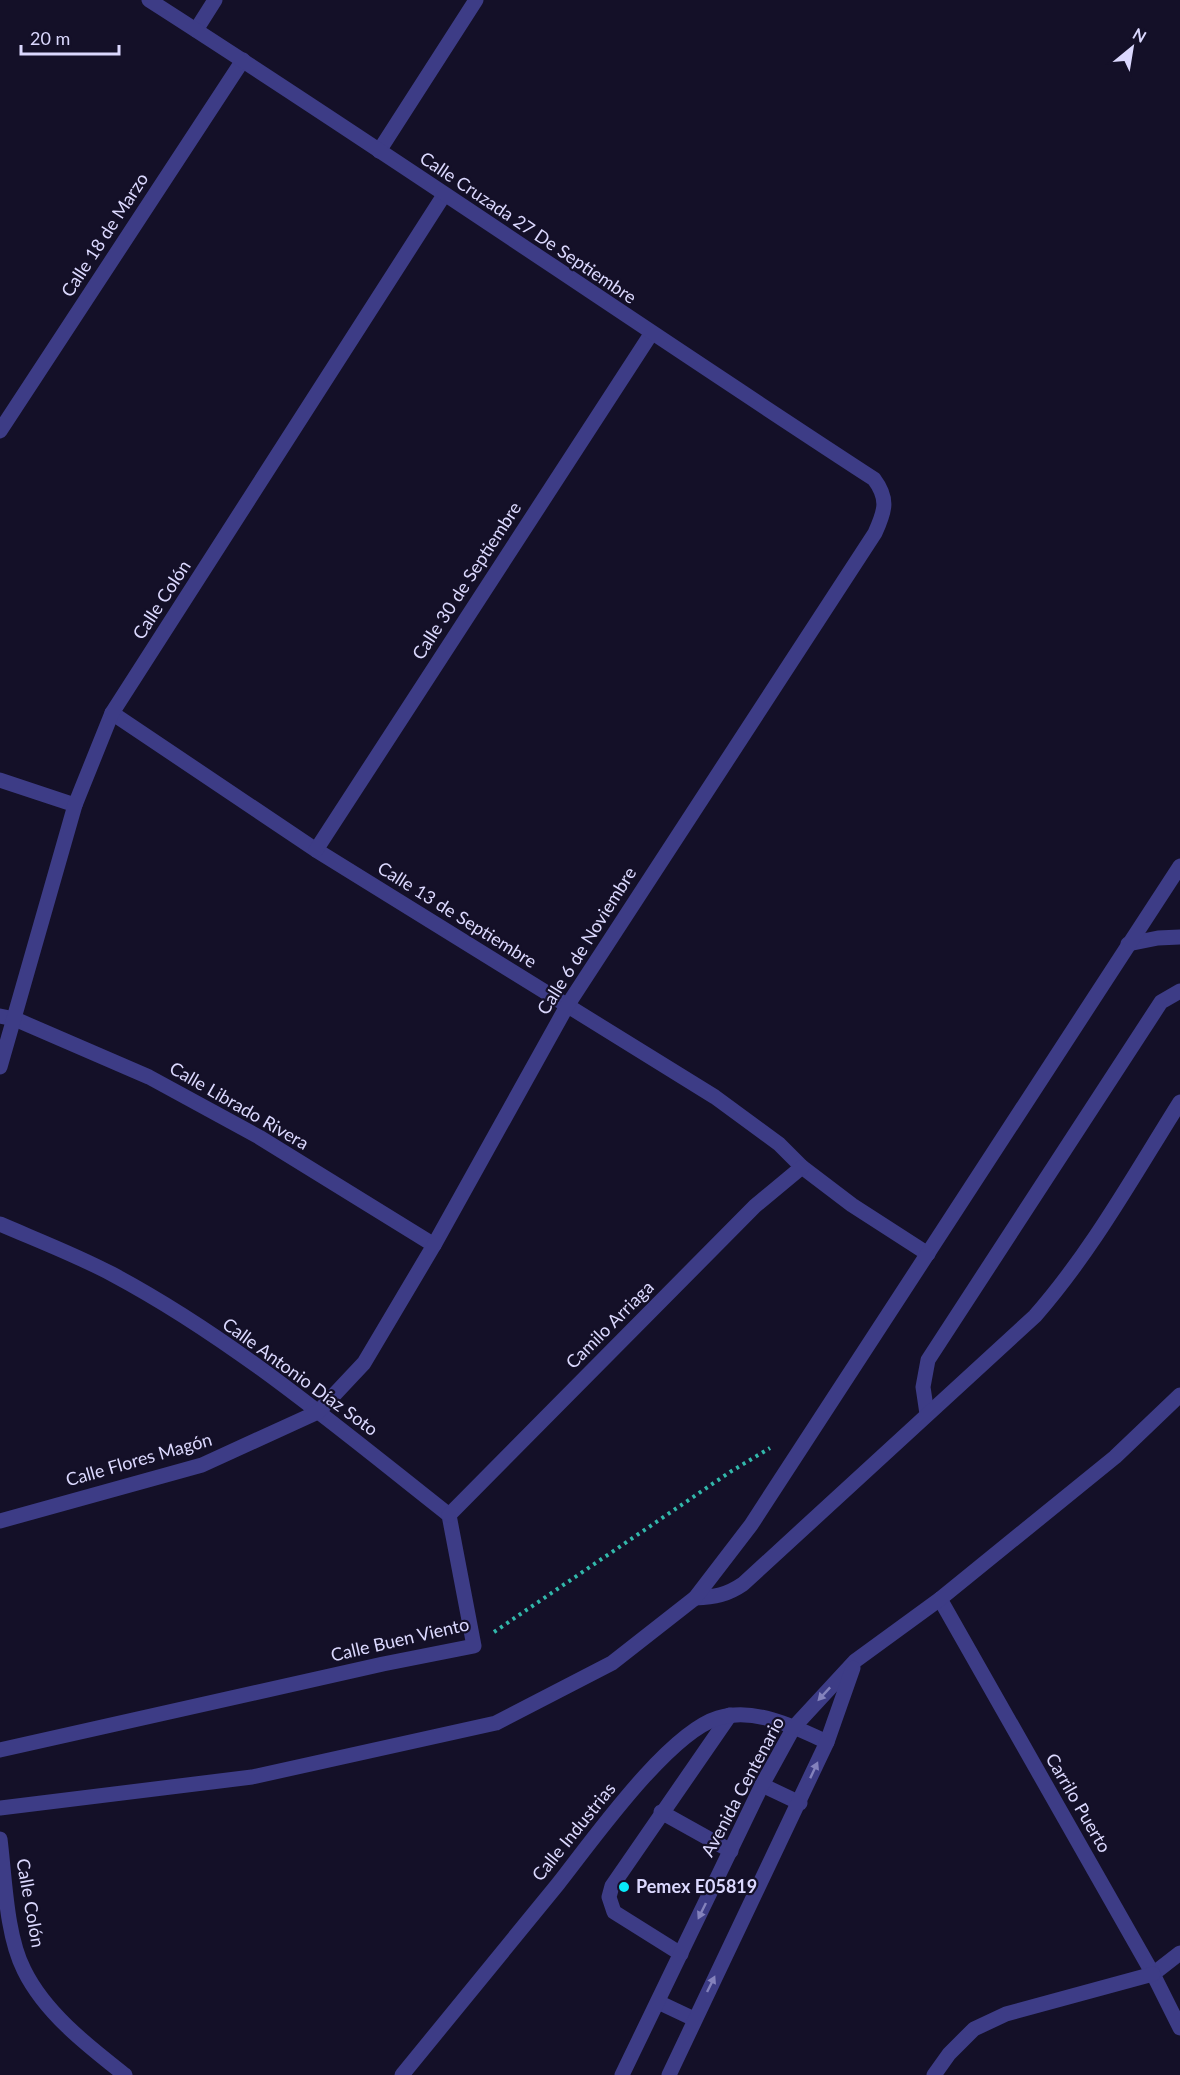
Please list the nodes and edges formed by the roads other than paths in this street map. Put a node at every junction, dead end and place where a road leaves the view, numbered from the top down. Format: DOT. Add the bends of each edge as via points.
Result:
graph roads {
  1 [pos="149,0"];
  2 [pos="215,0"];
  3 [pos="476,0"];
  4 [pos="196,30"];
  5 [pos="243,60"];
  6 [pos="379,151"];
  7 [pos="444,195"];
  8 [pos="651,334"];
  9 [pos="0,431"];
  10 [pos="883,491"];
  11 [pos="112,713"];
  12 [pos="0,780"];
  13 [pos="75,805"];
  14 [pos="316,850"];
  15 [pos="1180,866"];
  16 [pos="1180,938"];
  17 [pos="1128,944"];
  18 [pos="1180,991"];
  19 [pos="567,1006"];
  20 [pos="8,1018"];
  21 [pos="0,1067"];
  22 [pos="1180,1102"];
  23 [pos="802,1167"];
  24 [pos="0,1224"];
  25 [pos="434,1245"];
  26 [pos="928,1254"];
  27 [pos="1180,1395"];
  28 [pos="318,1412"];
  29 [pos="927,1414"];
  30 [pos="449,1515"];
  31 [pos="0,1521"];
  32 [pos="695,1598"];
  33 [pos="940,1599"];
  34 [pos="855,1661"];
  35 [pos="730,1715"];
  36 [pos="794,1727"];
  37 [pos="827,1742"];
  38 [pos="0,1750"];
  39 [pos="762,1785"];
  40 [pos="800,1803"];
  41 [pos="0,1808"];
  42 [pos="661,1812"];
  43 [pos="0,1839"];
  44 [pos="731,1851"];
  45 [pos="1180,1953"];
  46 [pos="681,1954"];
  47 [pos="1153,1974"];
  48 [pos="658,2002"];
  49 [pos="694,2019"];
  50 [pos="1180,2028"];
  51 [pos="125,2075"];
  52 [pos="402,2075"];
  53 [pos="622,2075"];
  54 [pos="669,2075"];
  55 [pos="934,2075"];
  1 -- 4 [label="street, Calle Cruzada 27 De Septiembre"];
  2 -- 4 [label="street"];
  3 -- 6 [label="street"];
  4 -- 5 [label="street, Calle Cruzada 27 De Septiembre"];
  5 -- 6 [label="street, Calle Cruzada 27 De Septiembre"];
  5 -- 9 [label="street, Calle 18 de Marzo"];
  6 -- 7 [label="street, Calle Cruzada 27 De Septiembre"];
  7 -- 8 [label="street, Calle Cruzada 27 De Septiembre"];
  7 -- 11 [label="street, Calle Colón"];
  8 -- 10 [label="street, Calle Cruzada 27 De Septiembre" via="874,479"];
  8 -- 14 [label="street, Calle 30 de Septiembre"];
  10 -- 19 [label="street, Calle 6 de Noviembre" via="884,513 875,533"];
  11 -- 13 [label="street, Calle Colón"];
  11 -- 14 [label="street, Calle 13 de Septiembre"];
  12 -- 13 [label="street"];
  13 -- 20 [label="street, Calle Colón"];
  14 -- 19 [label="street, Calle 13 de Septiembre"];
  15 -- 17 [label="street"];
  16 -- 17 [label="street"];
  17 -- 26 [label="street"];
  18 -- 29 [label="street" via="1161,1002 928,1360 923,1387"];
  19 -- 23 [label="street, Calle 13 de Septiembre" via="716,1097 779,1144"];
  19 -- 25 [label="street, Calle 6 de Noviembre"];
  20 -- 21 [label="street, Calle Colón"];
  20 -- 25 [label="street, Calle Librado Rivera" via="149,1077 259,1137"];
  22 -- 29 [label="street" via="1064,1283 1035,1316"];
  23 -- 26 [label="street, Calle 13 de Septiembre"];
  23 -- 30 [label="street, Camilo Arriaga" via="755,1206"];
  24 -- 28 [label="street, Calle Antonio Díaz Soto" via="111,1274 171,1308"];
  25 -- 28 [label="street, Calle 6 de Noviembre" via="364,1364"];
  26 -- 32 [label="street" via="751,1526"];
  27 -- 33 [label="street, Avenida Centenario" via="1115,1457"];
  28 -- 30 [label="street, Calle Antonio Díaz Soto"];
  28 -- 31 [label="street, Calle Flores Magón" via="202,1465"];
  29 -- 32 [label="street" via="743,1584 730,1593"];
  30 -- 38 [label="street, Calle Buen Viento" via="474,1646"];
  32 -- 41 [label="street" via="612,1663 496,1722 252,1777"];
  33 -- 34 [label="street, Avenida Centenario"];
  33 -- 47 [label="street, Carrilo Puerto"];
  34 -- 36 [label="street, Avenida Centenario, one-way"];
  34 -- 37 [label="street"];
  35 -- 36 [label="street, Calle Industrias" via="748,1715"];
  35 -- 42 [label="street"];
  35 -- 52 [label="street, Calle Industrias" via="715,1718 692,1733 643,1779"];
  36 -- 37 [label="street, Calle Industrias"];
  36 -- 39 [label="street, Avenida Centenario"];
  40 -- 37 [label="street, one-way"];
  39 -- 40 [label="street"];
  39 -- 44 [label="street, Avenida Centenario"];
  49 -- 40 [label="street, one-way"];
  42 -- 44 [label="street"];
  42 -- 46 [label="street" via="612,1886 610,1905 614,1912"];
  43 -- 51 [label="street, Calle Colón" via="12,1929 23,1969 48,2007"];
  44 -- 46 [label="street, Avenida Centenario, one-way"];
  45 -- 47 [label="street"];
  46 -- 48 [label="street, Avenida Centenario"];
  47 -- 50 [label="street, Carrilo Puerto"];
  47 -- 55 [label="street" via="1006,2014 974,2029"];
  48 -- 49 [label="street"];
  48 -- 53 [label="street, Avenida Centenario"];
  49 -- 54 [label="street"];
}
